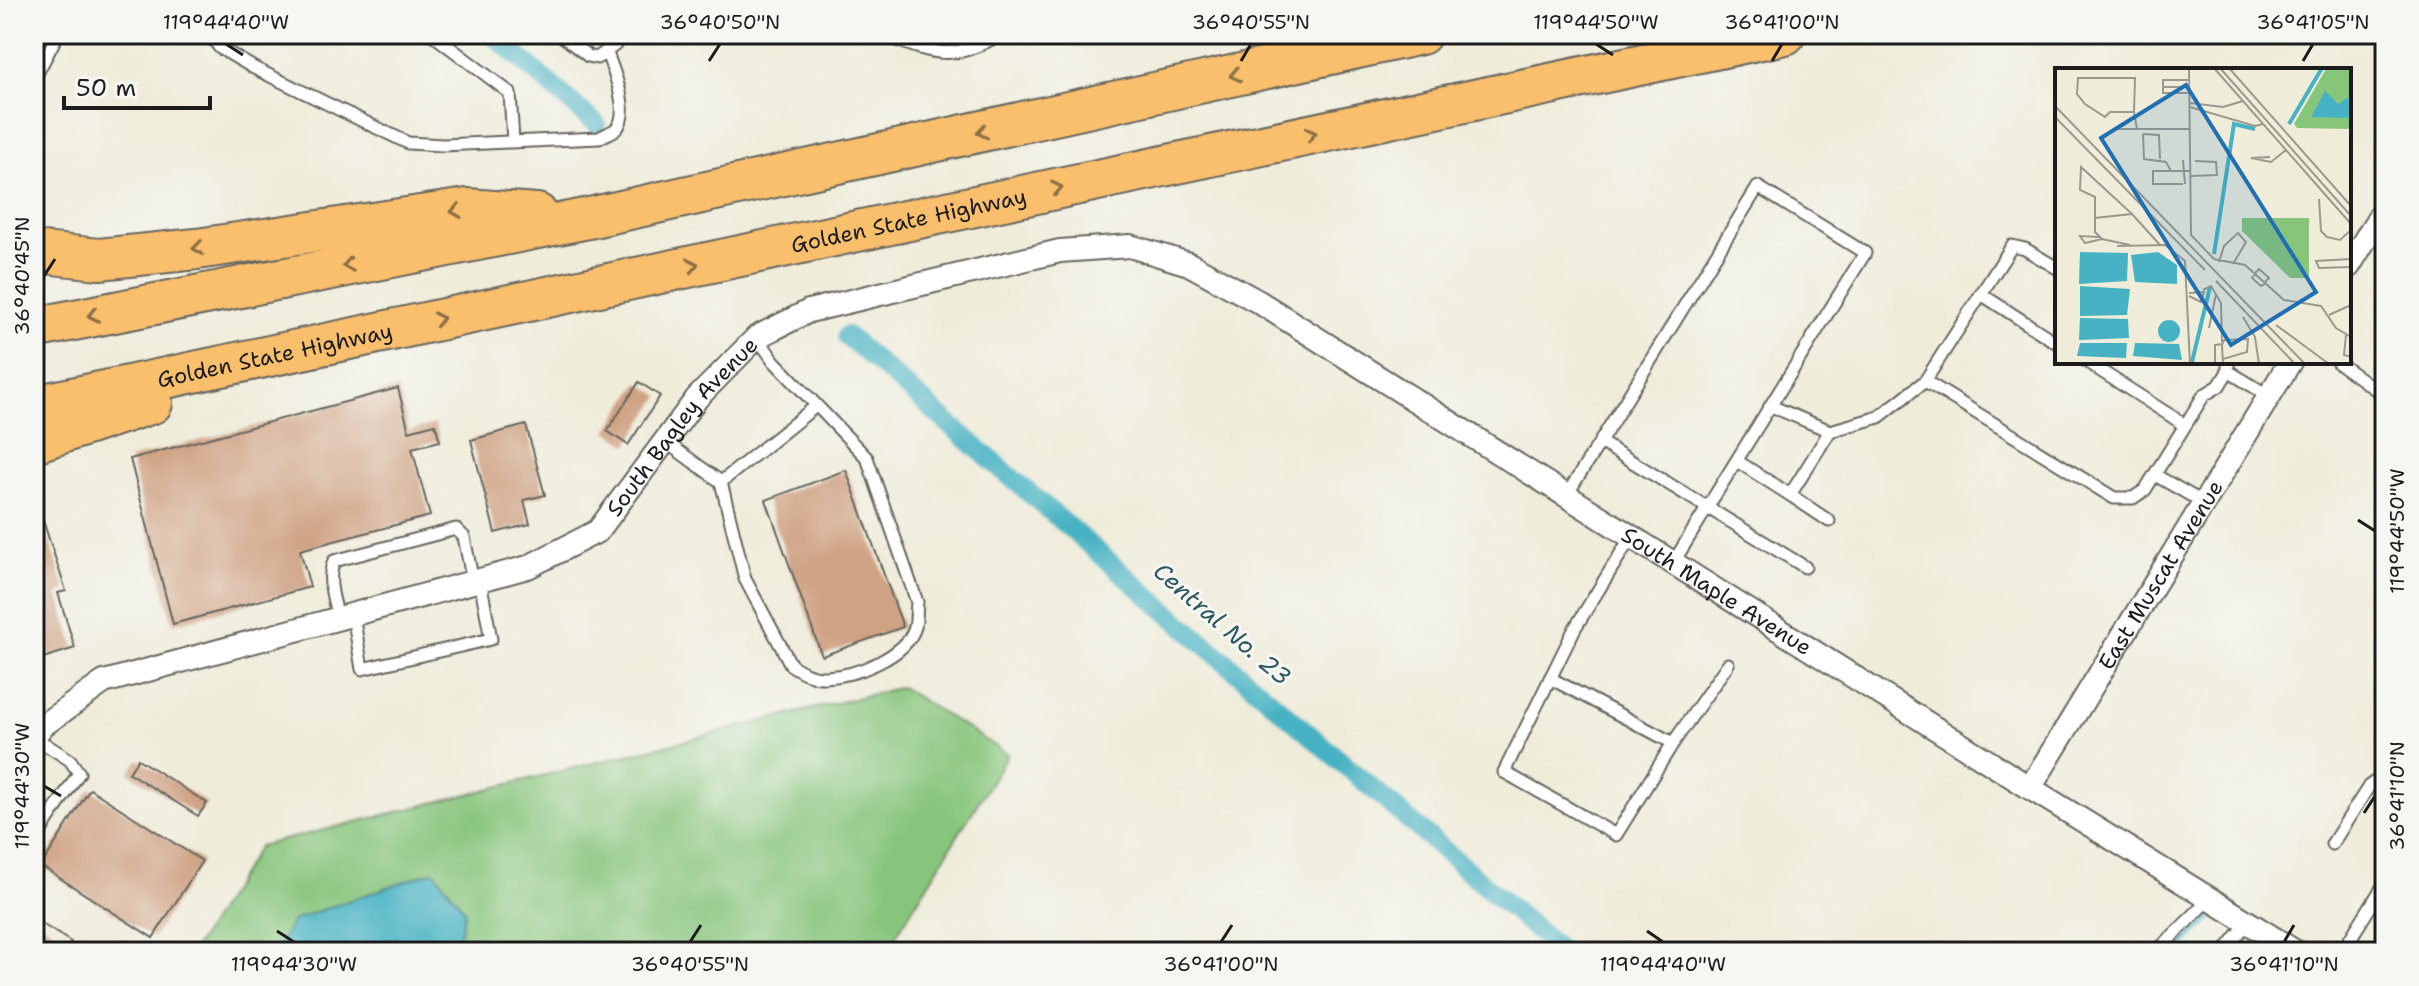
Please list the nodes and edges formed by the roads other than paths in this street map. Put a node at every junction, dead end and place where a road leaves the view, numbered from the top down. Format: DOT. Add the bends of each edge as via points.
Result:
graph roads {
  1 [pos="58,34"];
  2 [pos="209,34"];
  3 [pos="432,34"];
  4 [pos="560,34"];
  5 [pos="615,34"];
  6 [pos="881,34"];
  7 [pos="1001,34"];
  8 [pos="1421,34"];
  9 [pos="1785,34"];
  10 [pos="607,53"];
  11 [pos="34,79"];
  12 [pos="513,141"];
  13 [pos="2385,207"];
  14 [pos="589,218"];
  15 [pos="1130,246"];
  16 [pos="34,252"];
  17 [pos="2351,263"];
  18 [pos="2055,267"];
  19 [pos="1981,294"];
  20 [pos="34,328"];
  21 [pos="757,337"];
  22 [pos="349,339"];
  23 [pos="2055,342"];
  24 [pos="2090,364"];
  25 [pos="2289,364"];
  26 [pos="2340,364"];
  27 [pos="2228,367"];
  28 [pos="1925,381"];
  29 [pos="2269,396"];
  30 [pos="2385,396"];
  31 [pos="34,406"];
  32 [pos="816,406"];
  33 [pos="1771,406"];
  34 [pos="2185,425"];
  35 [pos="1830,431"];
  36 [pos="34,442"];
  37 [pos="666,442"];
  38 [pos="1600,442"];
  39 [pos="1737,461"];
  40 [pos="2155,475"];
  41 [pos="721,482"];
  42 [pos="1790,495"];
  43 [pos="1566,496"];
  44 [pos="2204,503"];
  45 [pos="1708,508"];
  46 [pos="1829,521"];
  47 [pos="1631,537"];
  48 [pos="1673,563"];
  49 [pos="1805,567"];
  50 [pos="477,581"];
  51 [pos="345,617"];
  52 [pos="1728,664"];
  53 [pos="1550,678"];
  54 [pos="34,737"];
  55 [pos="1673,743"];
  56 [pos="2385,775"];
  57 [pos="2030,788"];
  58 [pos="34,841"];
  59 [pos="2332,844"];
  60 [pos="2385,883"];
  61 [pos="2210,899"];
  62 [pos="2248,922"];
  63 [pos="2156,952"];
  64 [pos="2224,952"];
  65 [pos="2296,952"];
  66 [pos="2342,952"];
  1 -- 11 [label="lane"];
  2 -- 12 [label="lane" via="220,48 254,68 408,143"];
  3 -- 12 [label="lane" via="510,93"];
  4 -- 10 [label="lane" via="588,56"];
  5 -- 10 [label="lane" via="615,45"];
  6 -- 7 [label="lane" via="945,54 969,52"];
  8 -- 14 [label="highway, one-way"];
  22 -- 9 [label="highway, Golden State Highway, one-way"];
  10 -- 12 [label="lane" via="622,92 616,129 599,138"];
  13 -- 17 [label="street"];
  14 -- 16 [label="highway, one-way" via="467,209 99,259"];
  14 -- 20 [label="highway, one-way"];
  15 -- 21 [label="street, South Bagley Avenue" via="1060,251 824,308"];
  15 -- 43 [label="street, South Maple Avenue" via="1189,264 1259,302"];
  18 -- 19 [label="lane" via="2012,246"];
  19 -- 23 [label="lane"];
  19 -- 28 [label="lane"];
  21 -- 32 [label="lane"];
  21 -- 37 [label="street, South Bagley Avenue" via="697,398"];
  22 -- 31 [label="highway, Golden State Highway"];
  22 -- 36 [label="highway"];
  24 -- 34 [label="lane"];
  25 -- 29 [label="street, East Muscat Avenue"];
  26 -- 30 [label="lane"];
  27 -- 29 [label="lane"];
  27 -- 34 [label="lane" via="2219,386 2204,395"];
  28 -- 35 [label="lane" via="1879,417"];
  28 -- 40 [label="lane" via="2114,498 2133,498"];
  29 -- 44 [label="street, East Muscat Avenue"];
  32 -- 41 [label="lane"];
  32 -- 41 [label="lane" via="867,458 879,488 917,602 915,626 904,645 877,662 825,678 791,665 745,579"];
  33 -- 35 [label="lane"];
  33 -- 38 [label="lane" via="1865,253 1758,187"];
  33 -- 39 [label="lane"];
  34 -- 40 [label="lane"];
  35 -- 42 [label="lane"];
  37 -- 41 [label="lane"];
  37 -- 50 [label="street, South Bagley Avenue" via="598,531 528,567"];
  38 -- 43 [label="lane"];
  38 -- 45 [label="lane"];
  39 -- 42 [label="lane"];
  39 -- 45 [label="lane"];
  40 -- 44 [label="lane"];
  42 -- 46 [label="lane"];
  43 -- 47 [label="street, South Maple Avenue"];
  44 -- 57 [label="street, East Muscat Avenue"];
  45 -- 48 [label="lane"];
  45 -- 49 [label="lane"];
  47 -- 48 [label="street, South Maple Avenue"];
  47 -- 53 [label="lane"];
  48 -- 57 [label="street, South Maple Avenue"];
  50 -- 51 [label="street, South Bagley Avenue"];
  50 -- 51 [label="lane" via="464,537 456,529 334,561 330,572"];
  50 -- 51 [label="lane" via="491,639 362,669"];
  51 -- 54 [label="street, South Bagley Avenue" via="104,682"];
  52 -- 55 [label="lane"];
  53 -- 55 [label="lane"];
  53 -- 55 [label="lane" via="1504,772 1616,835"];
  54 -- 58 [label="lane" via="70,760 79,773"];
  56 -- 59 [label="lane" via="2369,786"];
  57 -- 61 [label="street, South Maple Avenue"];
  60 -- 66 [label="lane"];
  61 -- 62 [label="street, South Maple Avenue"];
  61 -- 63 [label="lane"];
  62 -- 64 [label="lane"];
  62 -- 65 [label="street, South Maple Avenue"];
}
